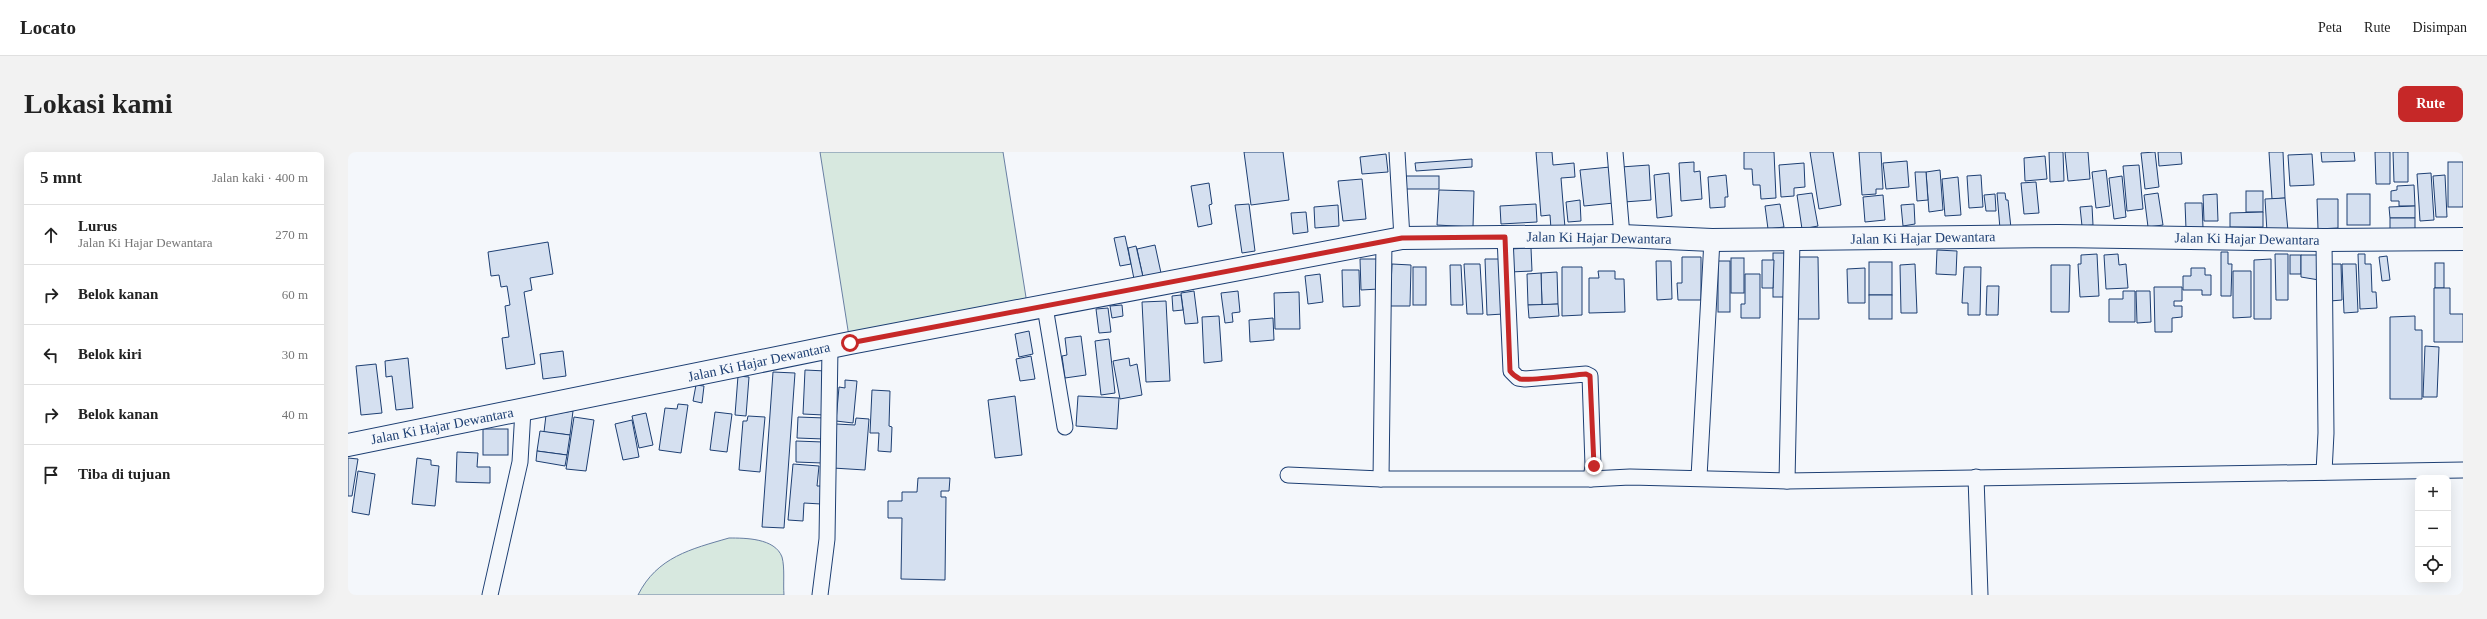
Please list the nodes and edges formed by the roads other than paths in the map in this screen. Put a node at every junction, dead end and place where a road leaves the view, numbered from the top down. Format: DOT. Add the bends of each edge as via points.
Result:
graph roads {
  1 [pos="1397,152"];
  2 [pos="1615,152"];
  3 [pos="1622,236"];
  4 [pos="1505,237"];
  5 [pos="2463,239"];
  6 [pos="1393,240"];
  7 [pos="1712,240"];
  8 [pos="1792,240"];
  9 [pos="2324,240"];
  10 [pos="1045,307"];
  11 [pos="830,348"];
  12 [pos="523,410"];
  13 [pos="1065,427"];
  14 [pos="348,445"];
  15 [pos="2463,470"];
  16 [pos="2324,472"];
  17 [pos="1288,475"];
  18 [pos="1976,477"];
  19 [pos="1699,478"];
  20 [pos="1381,479"];
  21 [pos="1591,480"];
  22 [pos="1787,481"];
  23 [pos="490,595"];
  24 [pos="820,595"];
  25 [pos="1980,595"];
  1 -- 6 [label="street"];
  2 -- 3 [label="street"];
  3 -- 4 [label="main road, Jalan Ki Hajar Dewantara"];
  3 -- 7 [label="main road, Jalan Ki Hajar Dewantara"];
  4 -- 6 [label="main road, Jalan Ki Hajar Dewantara"];
  4 -- 21 [label="street" via="1510,371 1518,378 1525,379 1579,374 1590,376 1594,466"];
  5 -- 9 [label="main road, Jalan Ki Hajar Dewantara"];
  6 -- 10 [label="main road, Jalan Ki Hajar Dewantara"];
  6 -- 20 [label="street"];
  7 -- 8 [label="main road, Jalan Ki Hajar Dewantara"];
  7 -- 19 [label="street"];
  8 -- 9 [label="main road, Jalan Ki Hajar Dewantara" via="2059,236"];
  8 -- 22 [label="street"];
  9 -- 16 [label="street"];
  10 -- 11 [label="main road, Jalan Ki Hajar Dewantara"];
  10 -- 13 [label="street"];
  11 -- 12 [label="main road, Jalan Ki Hajar Dewantara"];
  11 -- 24 [label="street" via="827,539"];
  12 -- 14 [label="main road, Jalan Ki Hajar Dewantara"];
  12 -- 23 [label="street" via="520,462"];
  15 -- 16 [label="street"];
  16 -- 18 [label="street"];
  17 -- 20 [label="street"];
  18 -- 22 [label="street"];
  18 -- 25 [label="street"];
  19 -- 21 [label="street" via="1630,477"];
  19 -- 22 [label="street"];
  20 -- 21 [label="street"];
}
